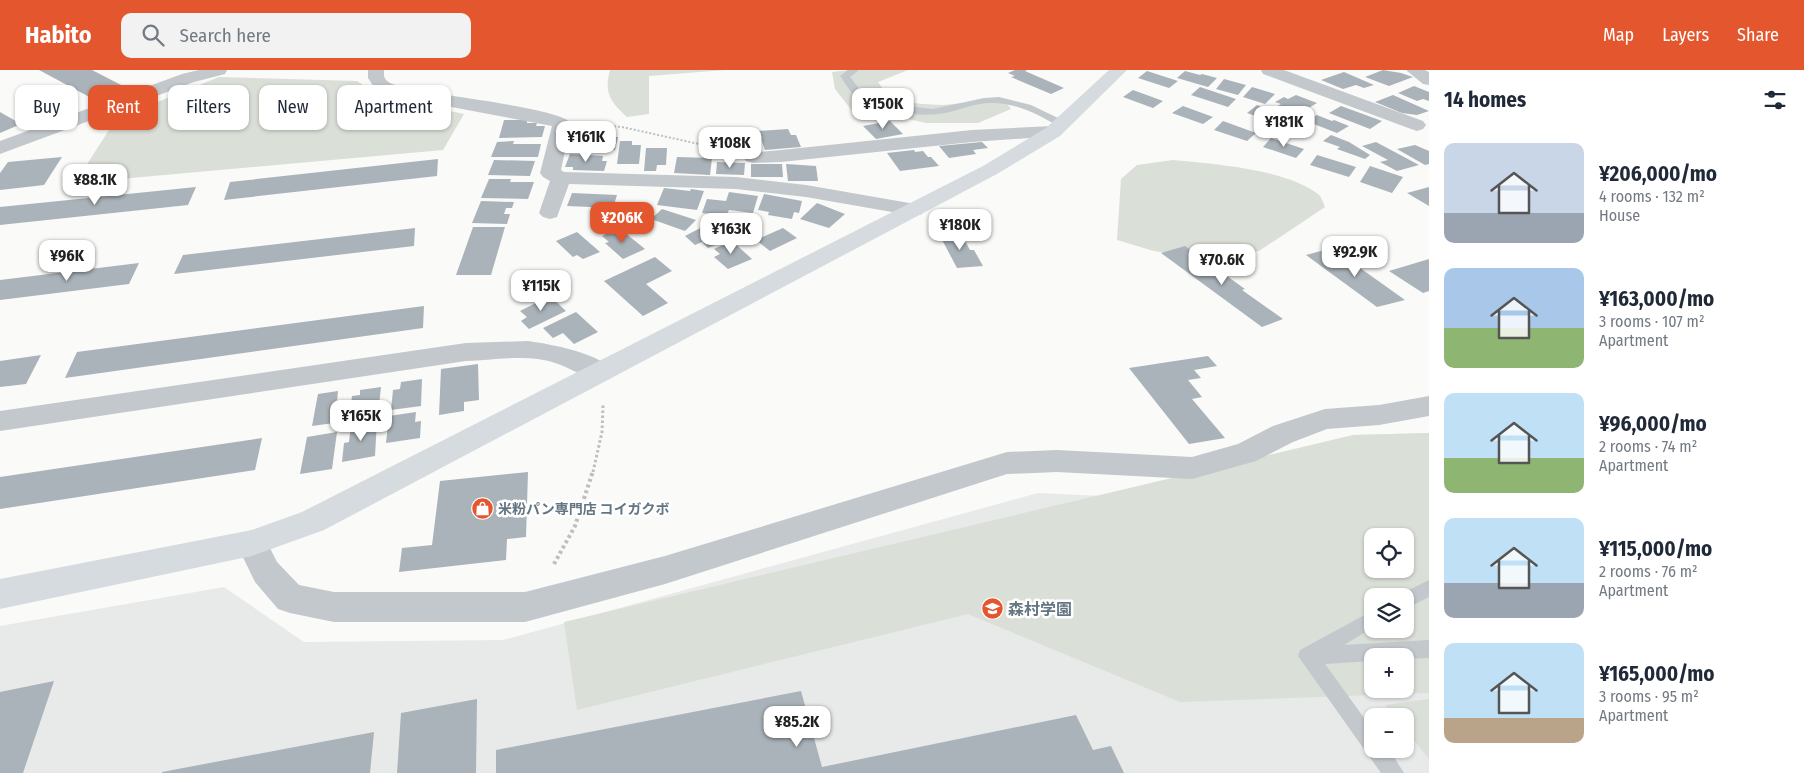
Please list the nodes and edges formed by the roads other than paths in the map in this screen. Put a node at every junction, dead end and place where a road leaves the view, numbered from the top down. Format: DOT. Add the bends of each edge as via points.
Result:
graph roads {
  1 [pos="219,70"];
  2 [pos="376,70"];
  3 [pos="854,70"];
  4 [pos="1119,70"];
  5 [pos="1268,70"];
  6 [pos="1414,70"];
  7 [pos="161,74"];
  8 [pos="1429,80"];
  9 [pos="177,82"];
  10 [pos="1423,123"];
  11 [pos="1058,128"];
  12 [pos="1390,132"];
  13 [pos="0,148"];
  14 [pos="753,157"];
  15 [pos="561,178"];
  16 [pos="915,210"];
  17 [pos="550,213"];
  18 [pos="600,372"];
  19 [pos="1429,406"];
  20 [pos="0,421"];
  21 [pos="252,543"];
  22 [pos="1429,588"];
  23 [pos="0,594"];
  24 [pos="1414,596"];
  25 [pos="1364,624"];
  26 [pos="1429,649"];
  27 [pos="1307,656"];
  28 [pos="1364,734"];
  29 [pos="1383,758"];
  30 [pos="1394,773"];
  1 -- 9 [label="street"];
  2 -- 15 [label="street" via="376,78 382,86 562,123 550,173"];
  3 -- 11 [label="lane" via="845,76 867,102 900,110 939,112 991,100 1046,114"];
  4 -- 11 [label="street"];
  5 -- 10 [label="street"];
  6 -- 8 [label="street"];
  7 -- 9 [label="street"];
  9 -- 13 [label="street"];
  10 -- 12 [label="street"];
  11 -- 14 [label="street"];
  11 -- 16 [label="street" via="990,170"];
  15 -- 16 [label="street" via="736,183 806,190"];
  15 -- 17 [label="street"];
  16 -- 18 [label="street"];
  18 -- 20 [label="street" via="559,354 528,350 466,352"];
  18 -- 21 [label="street" via="313,521"];
  19 -- 21 [label="street" via="1379,415 1325,419 1246,453 1192,468 1057,460 1007,463 666,570 525,606 334,607 290,598 266,572"];
  21 -- 23 [label="street"];
  22 -- 24 [label="lane"];
  25 -- 27 [label="lane"];
  26 -- 27 [label="lane"];
  27 -- 28 [label="lane"];
  29 -- 30 [label="lane"];
}
